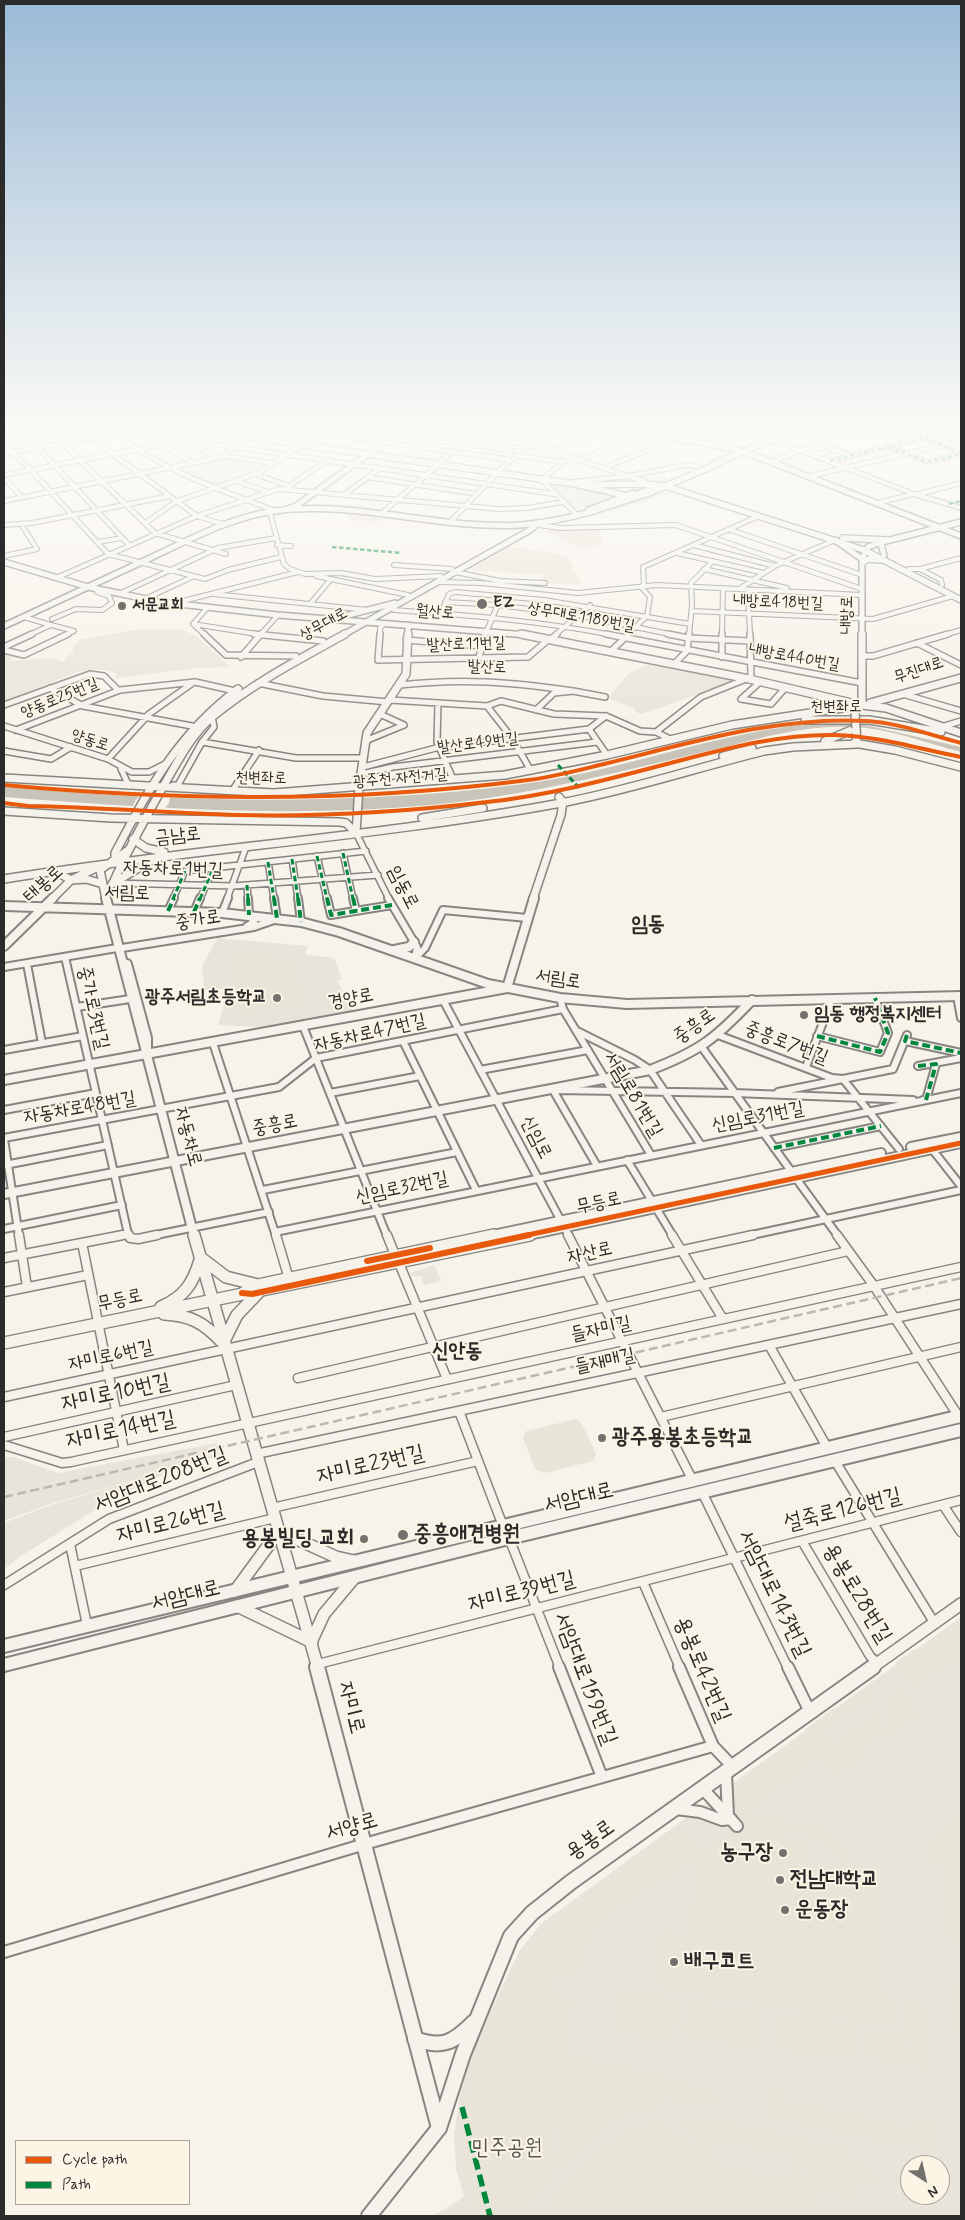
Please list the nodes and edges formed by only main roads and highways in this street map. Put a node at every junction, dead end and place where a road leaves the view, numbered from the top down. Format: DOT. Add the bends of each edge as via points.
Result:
graph roads {
  1 [pos="809,532"];
  2 [pos="815,532"];
  3 [pos="835,538"];
  4 [pos="886,540"];
  5 [pos="884,558"];
  6 [pos="862,561"];
  7 [pos="961,590"];
  8 [pos="953,593"];
  9 [pos="961,594"];
  10 [pos="961,600"];
  11 [pos="961,1421"];
  12 [pos="506,1532"];
  13 [pos="4,1646"];
  14 [pos="4,1665"];
  1 -- 3 [label="main road"];
  2 -- 3 [label="main road"];
  3 -- 4 [label="main road"];
  3 -- 5 [label="main road"];
  5 -- 6 [label="main road"];
  5 -- 8 [label="main road"];
  5 -- 8 [label="main road"];
  7 -- 8 [label="main road"];
  8 -- 9 [label="main road"];
  8 -- 10 [label="main road"];
  11 -- 12 [label="main road, 서암대로" via="693,1481"];
  11 -- 12 [label="main road, 서암대로" via="835,1460 702,1492"];
  12 -- 13 [label="main road, 서암대로" via="357,1562"];
  12 -- 14 [label="main road, 서암대로" via="297,1592"];
}
